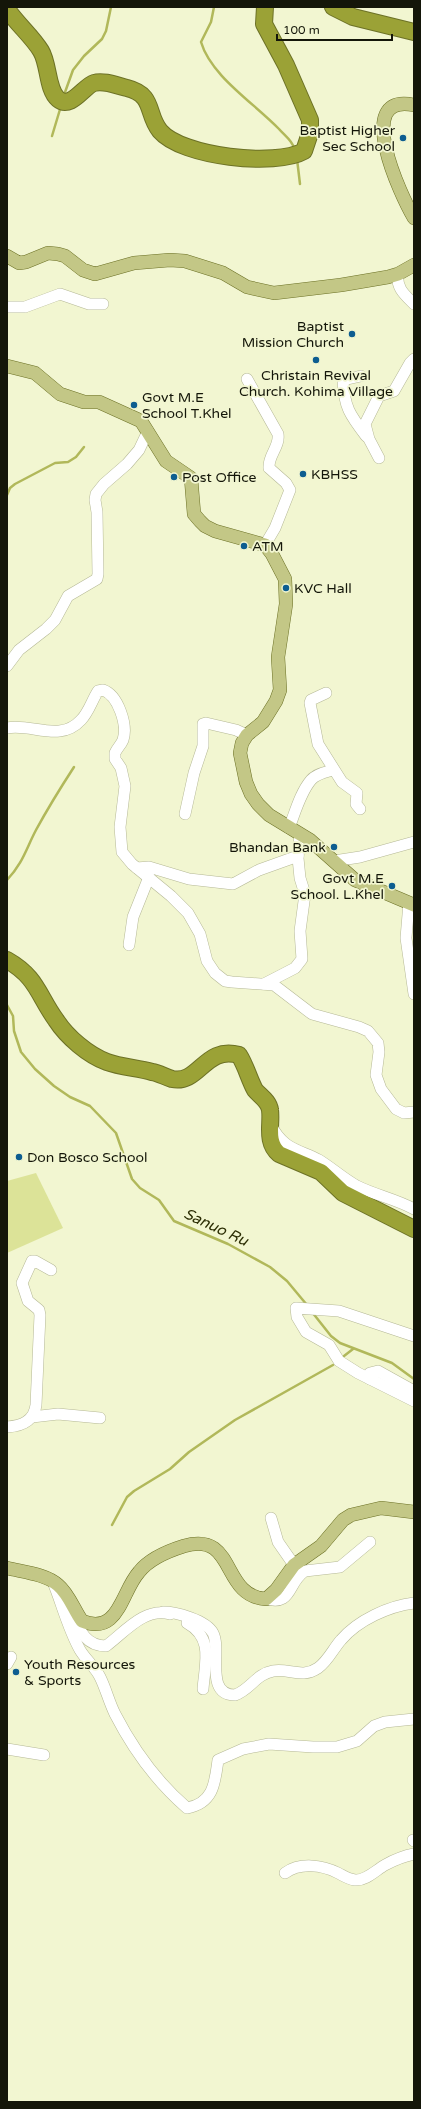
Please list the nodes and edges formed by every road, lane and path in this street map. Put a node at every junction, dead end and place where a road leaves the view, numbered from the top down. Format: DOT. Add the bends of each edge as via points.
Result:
graph roads {
  1 [pos="266,7"];
  2 [pos="332,7"];
  3 [pos="7,9"];
  4 [pos="414,32"];
  5 [pos="414,105"];
  6 [pos="414,218"];
  7 [pos="7,256"];
  8 [pos="414,265"];
  9 [pos="398,274"];
  10 [pos="103,304"];
  11 [pos="414,304"];
  12 [pos="7,307"];
  13 [pos="414,359"];
  14 [pos="7,366"];
  15 [pos="361,376"];
  16 [pos="247,379"];
  17 [pos="148,432"];
  18 [pos="369,440"];
  19 [pos="379,458"];
  20 [pos="265,545"];
  21 [pos="7,666"];
  22 [pos="326,693"];
  23 [pos="7,728"];
  24 [pos="247,735"];
  25 [pos="333,770"];
  26 [pos="360,809"];
  27 [pos="185,814"];
  28 [pos="294,831"];
  29 [pos="414,842"];
  30 [pos="298,856"];
  31 [pos="334,861"];
  32 [pos="137,868"];
  33 [pos="149,877"];
  34 [pos="412,904"];
  35 [pos="129,945"];
  36 [pos="7,960"];
  37 [pos="262,985"];
  38 [pos="414,994"];
  39 [pos="414,1112"];
  40 [pos="269,1121"];
  41 [pos="414,1209"];
  42 [pos="414,1229"];
  43 [pos="50,1270"];
  44 [pos="414,1336"];
  45 [pos="370,1379"];
  46 [pos="414,1391"];
  47 [pos="414,1401"];
  48 [pos="32,1417"];
  49 [pos="100,1418"];
  50 [pos="7,1427"];
  51 [pos="414,1512"];
  52 [pos="271,1518"];
  53 [pos="370,1542"];
  54 [pos="294,1565"];
  55 [pos="7,1568"];
  56 [pos="53,1582"];
  57 [pos="63,1590"];
  58 [pos="264,1598"];
  59 [pos="414,1603"];
  60 [pos="163,1612"];
  61 [pos="203,1689"];
  62 [pos="414,1719"];
  63 [pos="7,1749"];
  64 [pos="44,1755"];
  65 [pos="414,1854"];
  66 [pos="285,1873"];
  1 -- 3 [label="highway" via="264,24 286,65 310,120 310,133 304,151 296,156 248,159 186,146 167,137 160,130 146,97 130,89 113,85 94,83 72,100 62,101 54,93 42,52"];
  2 -- 4 [label="highway" via="353,17"];
  5 -- 6 [label="main road" via="401,103 387,111 383,131 394,176"];
  7 -- 9 [label="main road" via="19,262 26,262 48,253 58,254 95,274 134,263 185,261 223,273 247,287 274,293 341,285"];
  8 -- 9 [label="main road"];
  9 -- 11 [label="street" via="397,280 401,291"];
  10 -- 12 [label="street" via="89,304 60,294 25,308"];
  13 -- 18 [label="street" via="394,391 379,396 376,400 365,424"];
  14 -- 17 [label="main road" via="34,373 60,394 84,402 99,402 135,418 145,424"];
  15 -- 18 [label="street" via="342,380 343,394 348,411"];
  16 -- 20 [label="street" via="278,434 279,442 269,468 290,490"];
  17 -- 20 [label="main road" via="166,460 191,478 194,514 200,521 216,531"];
  17 -- 21 [label="street" via="139,450 96,494 97,579 68,596 55,620 19,650"];
  18 -- 19 [label="street"];
  20 -- 24 [label="main road" via="285,579 286,592 278,657 280,690 263,722"];
  22 -- 25 [label="street" via="312,700 310,706 315,736"];
  23 -- 32 [label="street" via="64,732 81,720 98,691 108,691 121,715 123,726 123,740 115,753 125,786 120,815 120,842 122,852"];
  24 -- 27 [label="street" via="236,730 203,724 203,746"];
  24 -- 28 [label="main road" via="240,753 246,782 258,804"];
  25 -- 26 [label="street" via="348,788 357,793 356,804"];
  25 -- 28 [label="street" via="317,775 311,780 298,803"];
  28 -- 30 [label="street"];
  28 -- 31 [label="main road"];
  29 -- 31 [label="street" via="360,857"];
  30 -- 32 [label="street" via="265,867 233,884 190,879 149,866"];
  30 -- 37 [label="street" via="300,878 305,894 300,931 302,959 295,968"];
  31 -- 34 [label="main road" via="355,880"];
  32 -- 33 [label="street"];
  33 -- 35 [label="street" via="135,909"];
  33 -- 37 [label="street" via="188,913 200,934 207,961 215,974 225,981"];
  34 -- 38 [label="street" via="406,938"];
  36 -- 40 [label="highway" via="16,965 38,987 55,1020 70,1037 108,1062 173,1079 184,1079 218,1055 228,1052 239,1055 255,1090 270,1110"];
  37 -- 39 [label="street" via="274,985 312,1014 359,1026 368,1031 378,1043 376,1075 381,1089 396,1109 404,1113"];
  40 -- 41 [label="street" via="287,1146 319,1160 356,1186"];
  40 -- 42 [label="highway" via="274,1150 279,1154 320,1172 343,1193"];
  43 -- 48 [label="street" via="32,1261 22,1283 28,1301 39,1310 40,1315 36,1406"];
  44 -- 45 [label="street" via="339,1311 296,1308 297,1317 309,1335 326,1343 339,1361"];
  45 -- 46 [label="street" via="370,1373 378,1371"];
  45 -- 47 [label="street"];
  48 -- 49 [label="street" via="58,1414"];
  48 -- 50 [label="street" via="22,1424"];
  51 -- 54 [label="main road" via="381,1508 350,1515 320,1546"];
  52 -- 54 [label="street" via="278,1542"];
  53 -- 58 [label="street" via="340,1567 305,1571 284,1598 273,1601"];
  54 -- 58 [label="main road" via="276,1590"];
  55 -- 56 [label="main road"];
  56 -- 57 [label="main road"];
  56 -- 62 [label="street" via="78,1646 100,1677 114,1714 134,1747 162,1783 187,1808 197,1806 212,1791 218,1760 243,1748 269,1744 337,1747 357,1741 374,1726 385,1722"];
  57 -- 58 [label="main road" via="82,1622 99,1626 110,1621 134,1577 145,1565 184,1546 202,1543 212,1546 219,1552 234,1579 243,1588"];
  57 -- 60 [label="street" via="81,1631 94,1645 106,1646 147,1615"];
  59 -- 60 [label="street" via="386,1611 358,1625 341,1640 328,1659 318,1668 301,1674 268,1672 235,1695 224,1693 217,1684 214,1636 209,1628 183,1615"];
  60 -- 61 [label="street" via="195,1627 204,1638"];
  63 -- 64 [label="street"];
  65 -- 66 [label="street" via="386,1864 360,1880 346,1878 319,1866 308,1866"];
}
